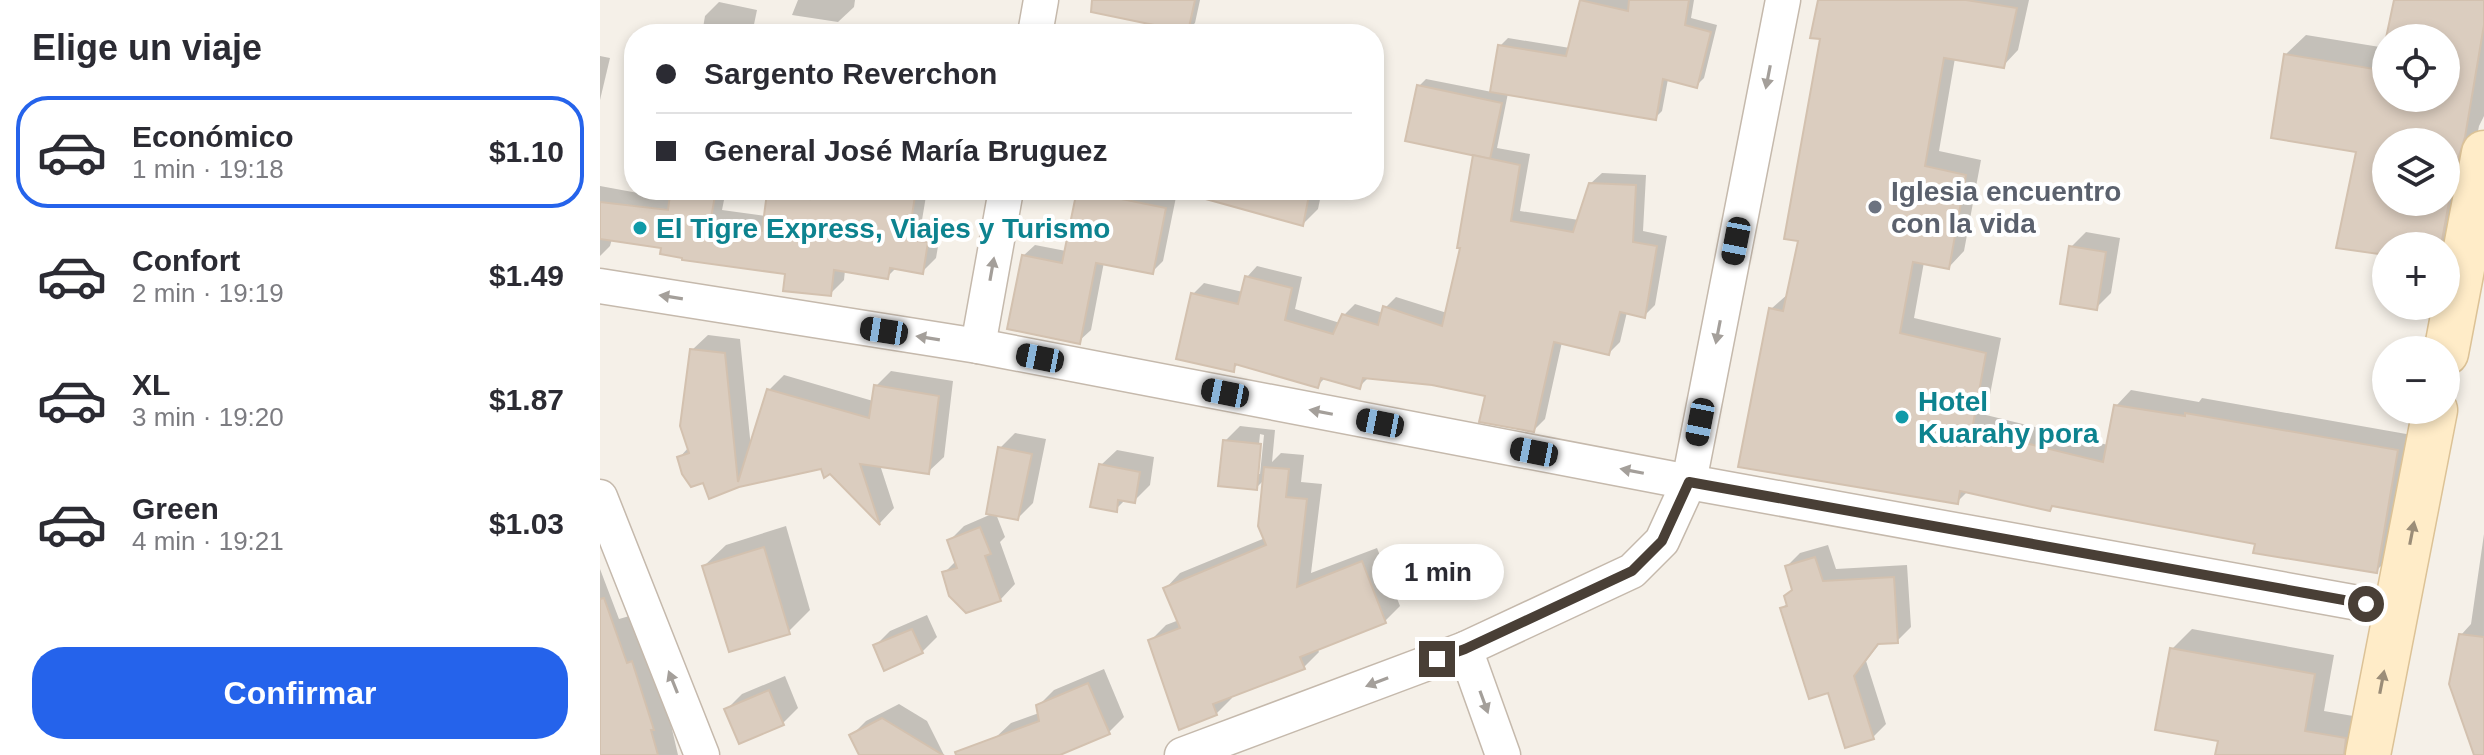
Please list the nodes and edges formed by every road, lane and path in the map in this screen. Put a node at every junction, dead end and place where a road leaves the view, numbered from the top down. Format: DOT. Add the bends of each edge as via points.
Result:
graph roads {
  1 [pos="1041,0"];
  2 [pos="1783,0"];
  3 [pos="1037,24"];
  4 [pos="2484,153"];
  5 [pos="1004,200"];
  6 [pos="600,286"];
  7 [pos="2449,336"];
  8 [pos="978,346"];
  9 [pos="2432,424"];
  10 [pos="1689,482"];
  11 [pos="600,497"];
  12 [pos="2397,610"];
  13 [pos="1465,649"];
  14 [pos="702,755"];
  15 [pos="1182,755"];
  16 [pos="1503,755"];
  17 [pos="2368,755"];
  1 -- 3 [label="street"];
  2 -- 10 [label="street, one-way"];
  4 -- 7 [label="main road"];
  8 -- 5 [label="street, one-way"];
  8 -- 6 [label="street, one-way"];
  10 -- 8 [label="street, one-way"];
  12 -- 9 [label="main road, one-way"];
  10 -- 12 [label="street"];
  10 -- 13 [label="street" via="1662,541 1632,571"];
  14 -- 11 [label="street, one-way"];
  17 -- 12 [label="main road, one-way"];
  13 -- 15 [label="street, one-way"];
  13 -- 16 [label="street, one-way"];
}
